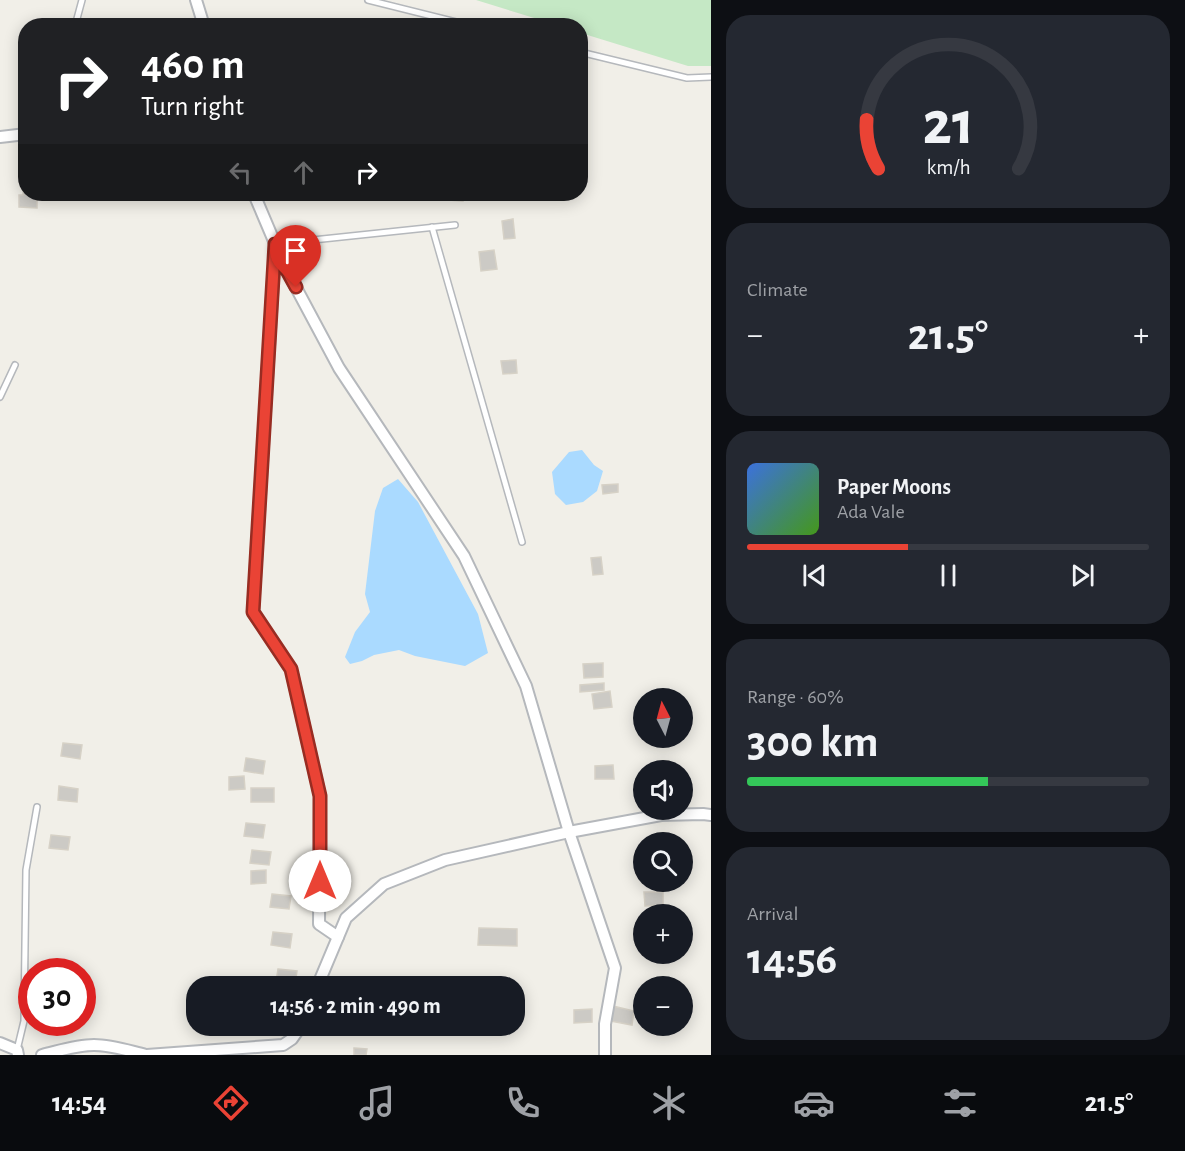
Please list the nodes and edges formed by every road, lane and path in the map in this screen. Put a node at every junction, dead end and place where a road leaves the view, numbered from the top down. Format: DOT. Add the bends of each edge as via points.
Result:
graph roads {
  1 [pos="82,0"];
  2 [pos="196,0"];
  3 [pos="368,0"];
  4 [pos="77,18"];
  5 [pos="202,18"];
  6 [pos="440,18"];
  7 [pos="588,54"];
  8 [pos="711,77"];
  9 [pos="18,135"];
  10 [pos="0,137"];
  11 [pos="257,201"];
  12 [pos="455,225"];
  13 [pos="432,227"];
  14 [pos="275,244"];
  15 [pos="15,365"];
  16 [pos="0,397"];
  17 [pos="522,542"];
  18 [pos="37,807"];
  19 [pos="707,814"];
  20 [pos="569,832"];
  21 [pos="338,937"];
  22 [pos="322,976"];
  23 [pos="294,1036"];
  24 [pos="0,1043"];
  25 [pos="17,1053"];
  26 [pos="42,1055"];
  27 [pos="147,1055"];
  28 [pos="605,1055"];
  1 -- 4 [label="lane"];
  2 -- 5 [label="street"];
  3 -- 6 [label="lane"];
  7 -- 8 [label="lane" via="687,78"];
  9 -- 10 [label="street"];
  11 -- 14 [label="street"];
  12 -- 13 [label="lane"];
  13 -- 14 [label="lane"];
  13 -- 17 [label="lane"];
  14 -- 20 [label="street" via="339,368 464,556 526,686"];
  14 -- 21 [label="street" via="253,612 291,669 320,796 319,924"];
  15 -- 16 [label="lane"];
  18 -- 25 [label="lane" via="26,870 24,1021"];
  19 -- 20 [label="street" via="661,815"];
  20 -- 21 [label="street" via="445,860 384,884 346,918"];
  20 -- 28 [label="street" via="615,968 605,1024"];
  21 -- 22 [label="street"];
  23 -- 27 [label="street" via="284,1045"];
  24 -- 25 [label="street"];
  26 -- 27 [label="street" via="96,1045"];
}
